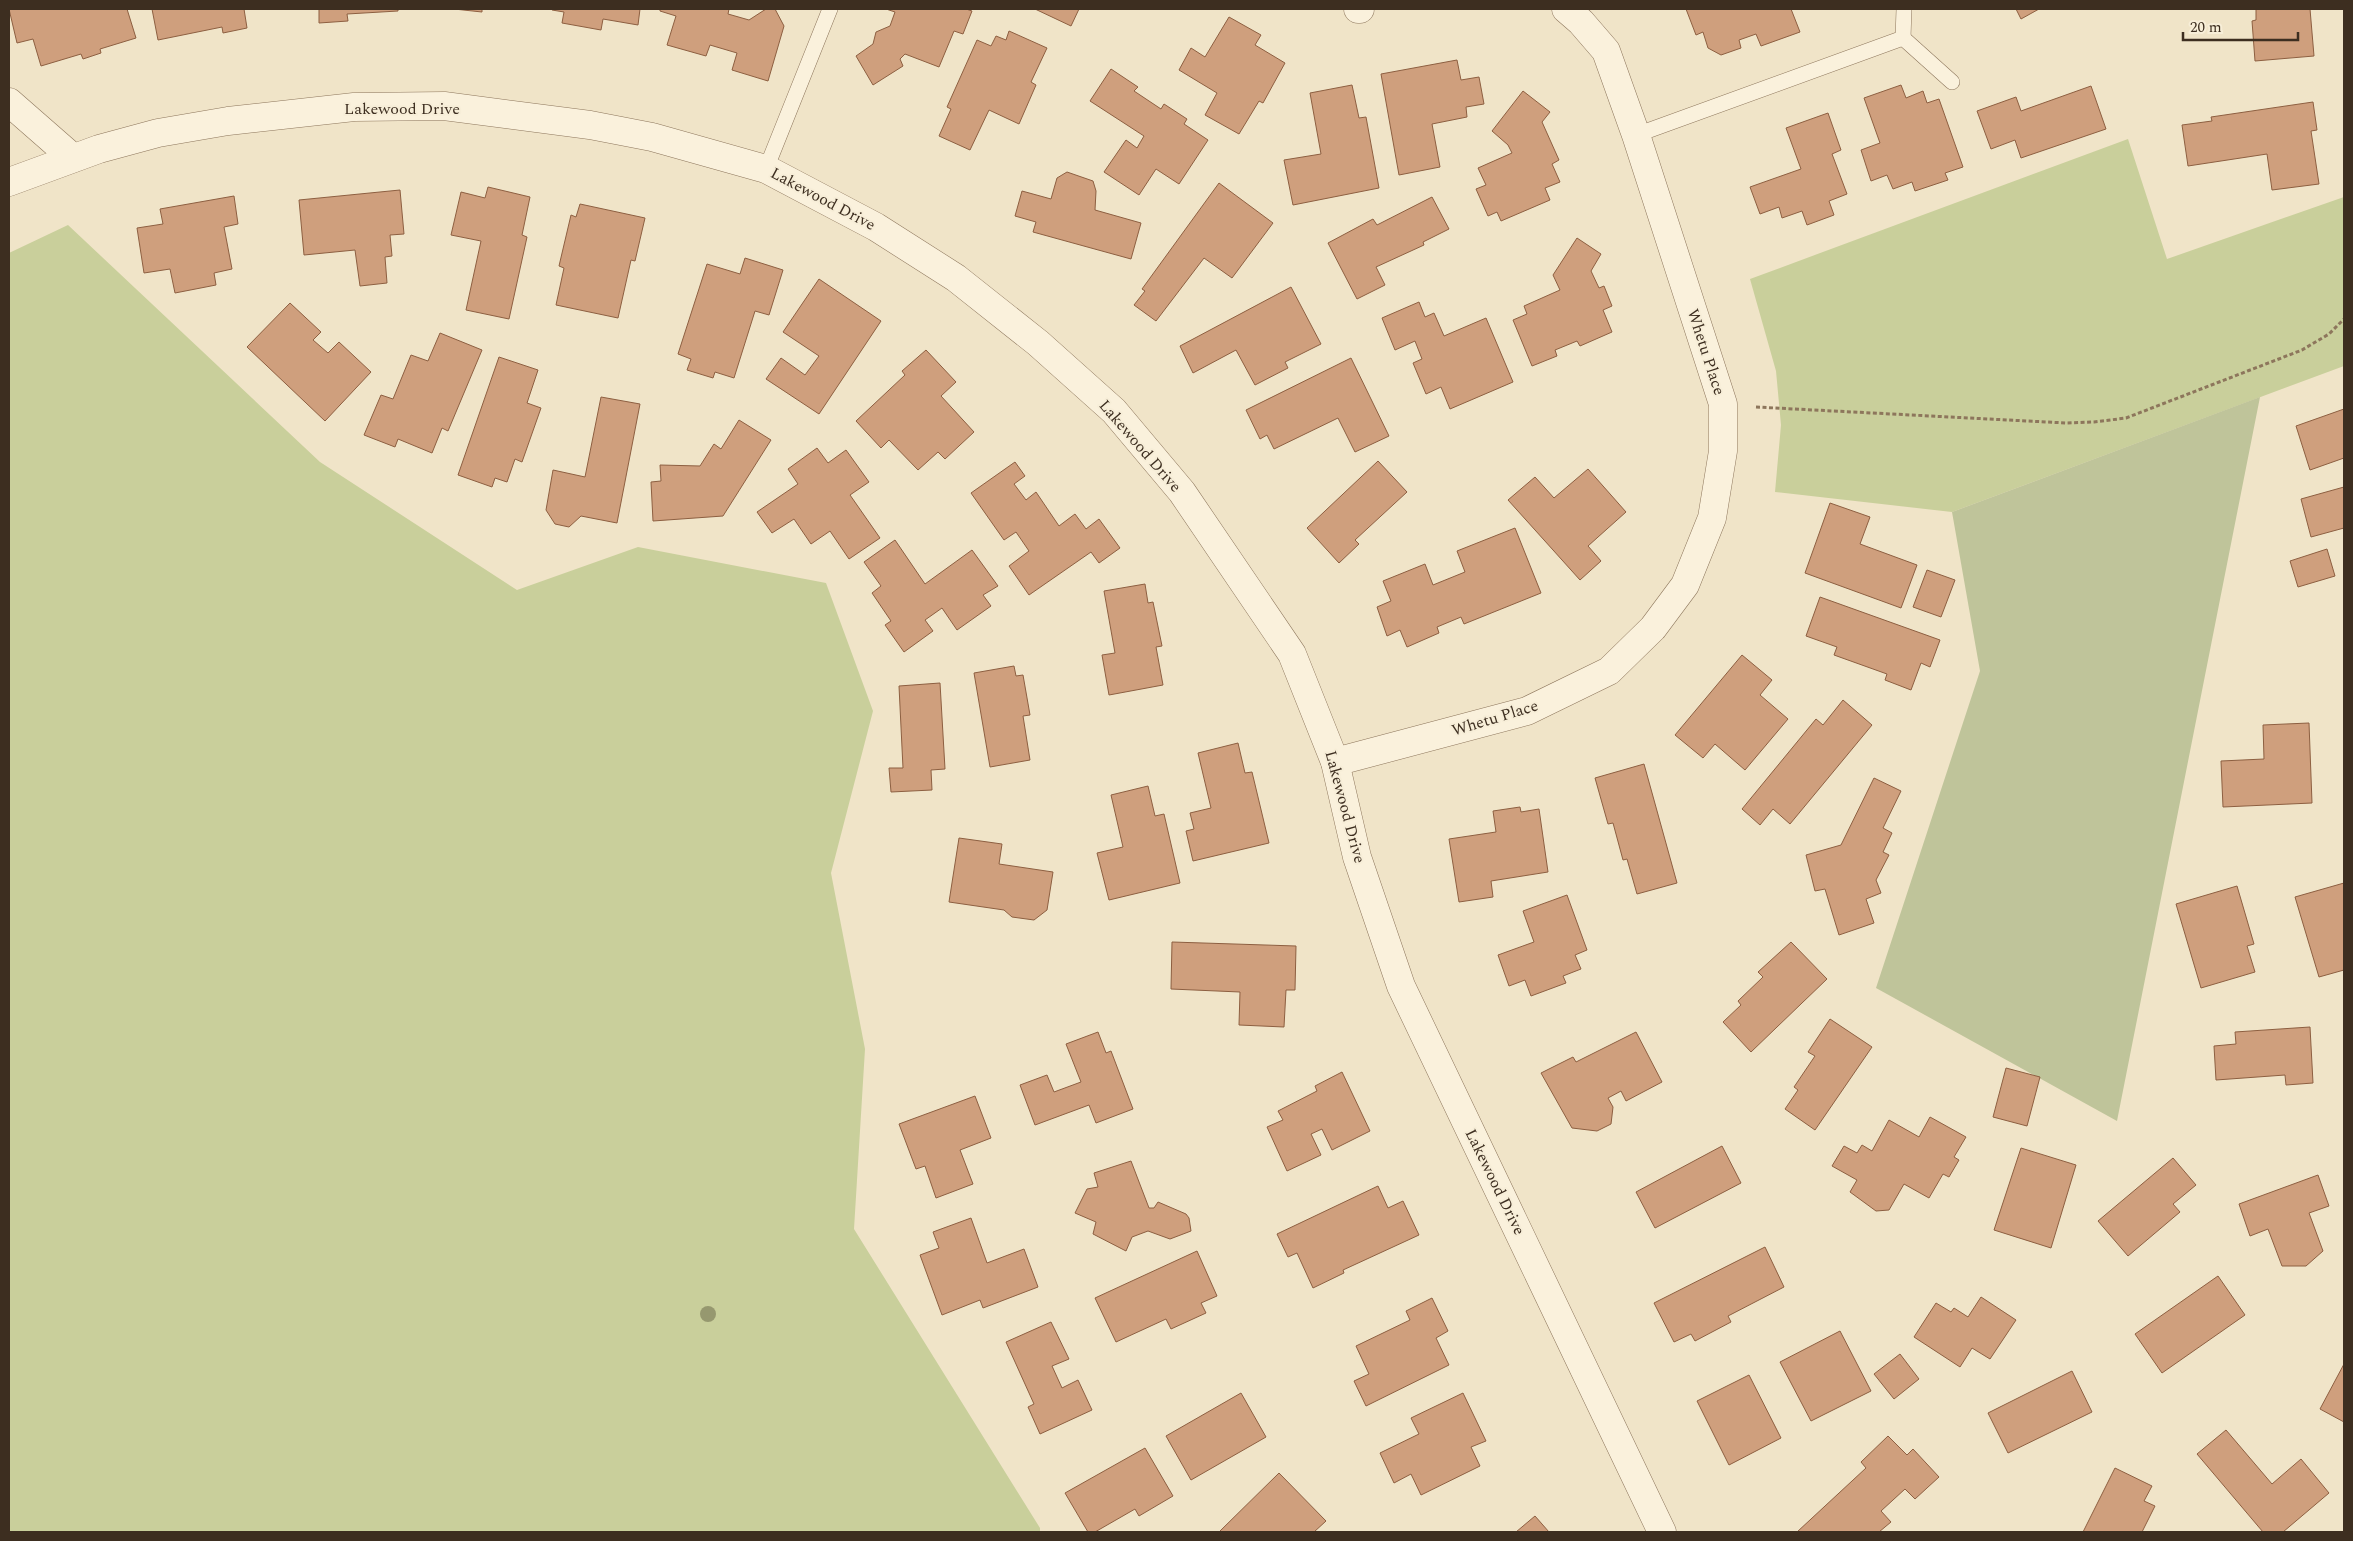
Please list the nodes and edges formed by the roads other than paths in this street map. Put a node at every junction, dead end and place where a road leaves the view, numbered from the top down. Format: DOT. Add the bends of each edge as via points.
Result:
graph roads {
  1 [pos="830,9"];
  2 [pos="1566,9"];
  3 [pos="1904,9"];
  4 [pos="1903,38"];
  5 [pos="1952,82"];
  6 [pos="9,102"];
  7 [pos="1636,135"];
  8 [pos="73,158"];
  9 [pos="766,169"];
  10 [pos="9,182"];
  11 [pos="1335,762"];
  12 [pos="1662,1532"];
  1 -- 9 [label="lane"];
  2 -- 7 [label="street, Whetu Place" via="1606,51"];
  3 -- 4 [label="lane"];
  4 -- 5 [label="lane"];
  4 -- 7 [label="lane"];
  6 -- 8 [label="street"];
  7 -- 11 [label="street, Whetu Place" via="1723,404 1723,451 1712,518 1685,585 1653,628 1609,671 1527,711"];
  8 -- 9 [label="street, Lakewood Drive" via="158,133 228,120 354,107 444,106 590,125 652,137"];
  8 -- 10 [label="street, Lakewood Drive"];
  9 -- 11 [label="street, Lakewood Drive" via="876,227 956,278 1038,342 1114,412 1182,492 1292,654"];
  11 -- 12 [label="street, Lakewood Drive" via="1357,857 1402,986"];
}
